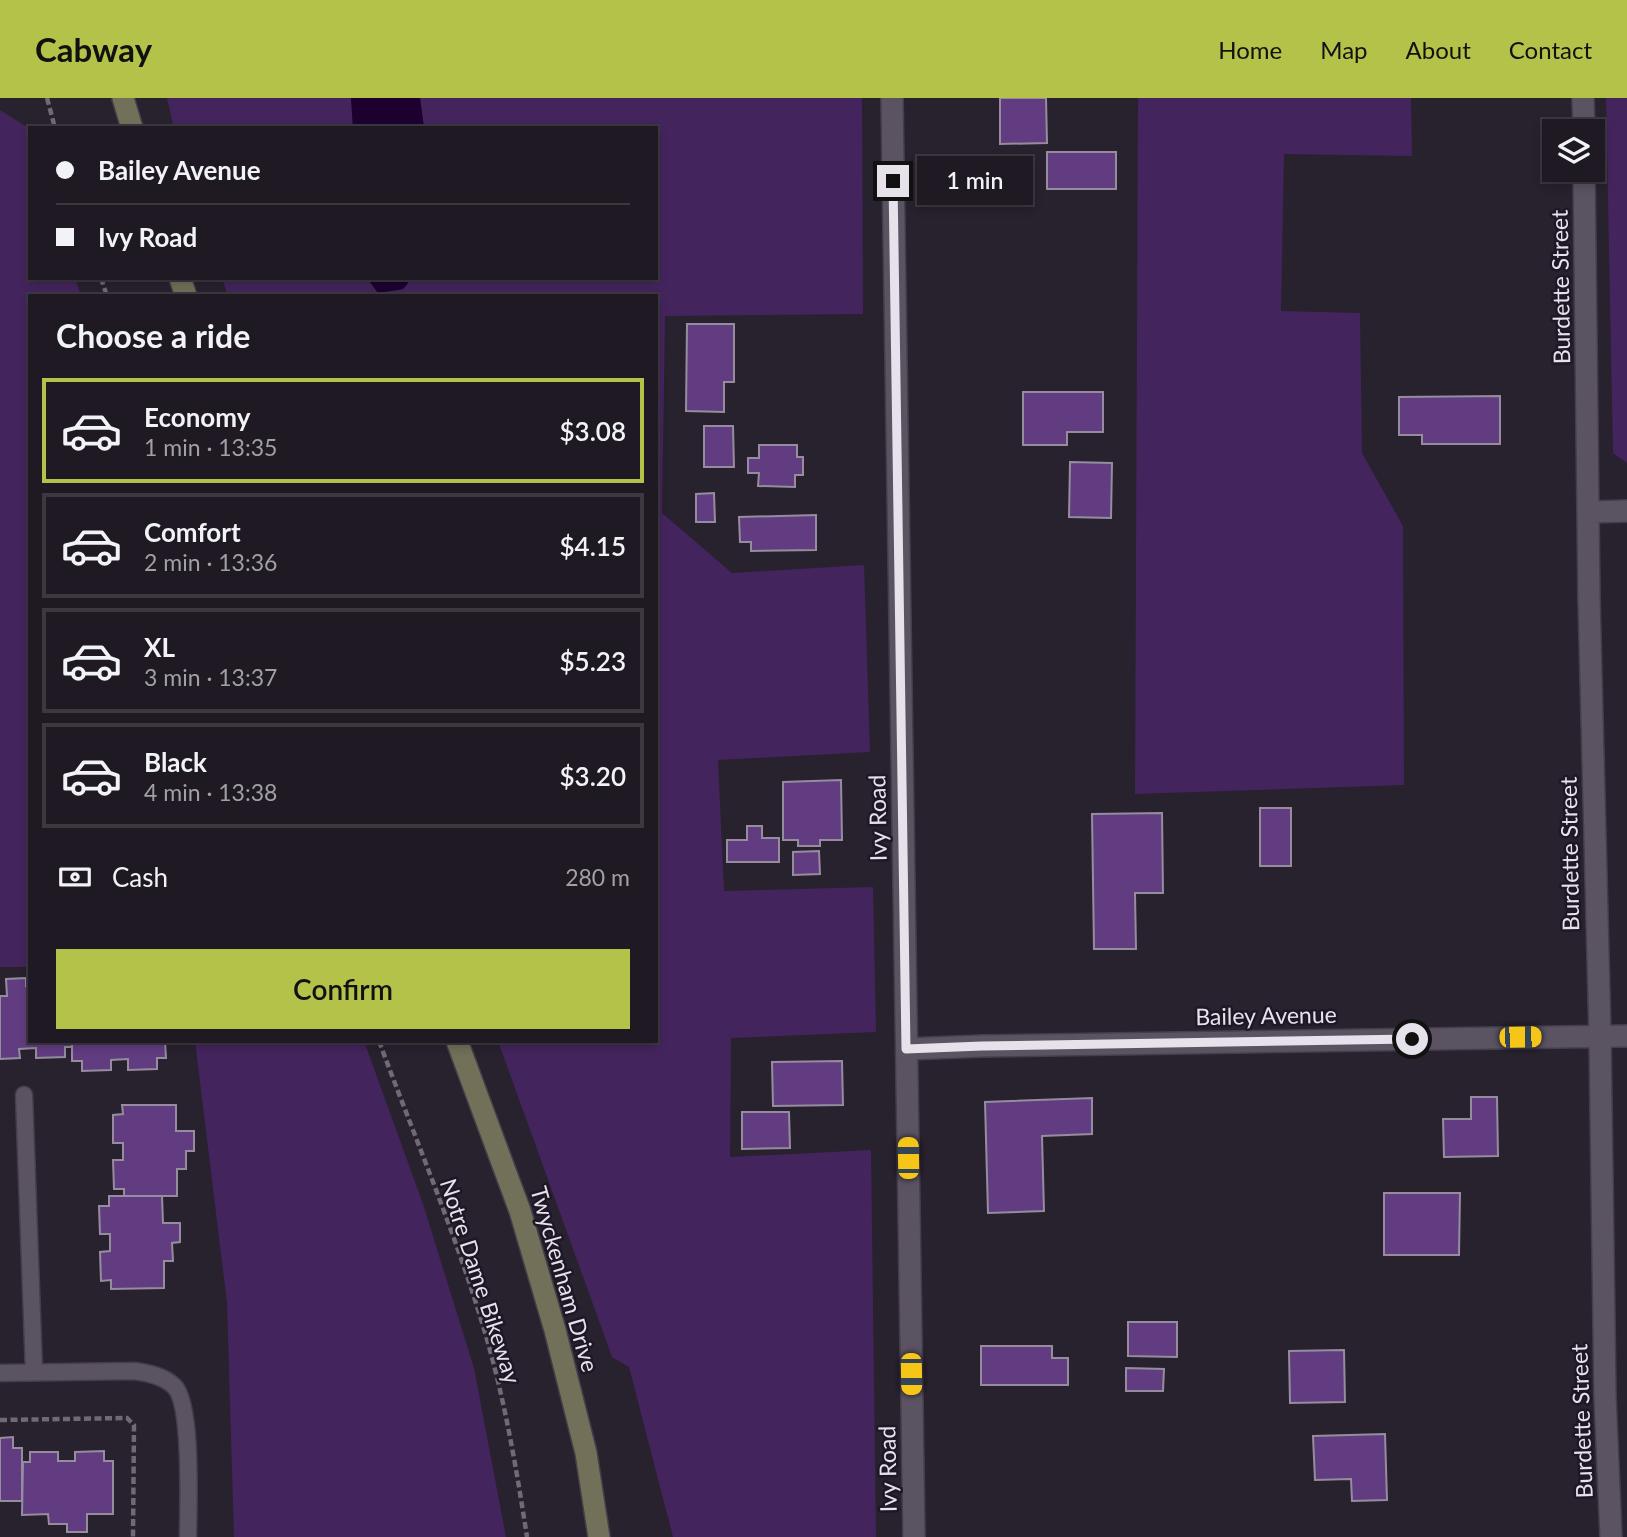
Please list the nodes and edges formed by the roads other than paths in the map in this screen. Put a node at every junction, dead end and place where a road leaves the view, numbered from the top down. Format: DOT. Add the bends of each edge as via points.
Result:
graph roads {
  1 [pos="123,98"];
  2 [pos="892,98"];
  3 [pos="1583,98"];
  4 [pos="1584,119"];
  5 [pos="131,126"];
  6 [pos="1584,182"];
  7 [pos="1627,511"];
  8 [pos="1590,512"];
  9 [pos="1600,1036"];
  10 [pos="1627,1036"];
  11 [pos="458,1043"];
  12 [pos="906,1049"];
  13 [pos="24,1095"];
  14 [pos="34,1372"];
  15 [pos="0,1373"];
  16 [pos="188,1537"];
  17 [pos="599,1537"];
  18 [pos="914,1537"];
  19 [pos="1611,1537"];
  1 -- 5 [label="street"];
  2 -- 12 [label="street, Ivy Road"];
  3 -- 4 [label="street"];
  6 -- 8 [label="street, Burdette Street"];
  7 -- 8 [label="street"];
  8 -- 9 [label="street, Burdette Street"];
  9 -- 10 [label="street, Bailey Avenue"];
  9 -- 12 [label="street, Bailey Avenue"];
  9 -- 19 [label="street, Burdette Street"];
  11 -- 17 [label="street, Twyckenham Drive" via="520,1212 555,1330 586,1453"];
  12 -- 18 [label="street, Ivy Road"];
  13 -- 14 [label="lane"];
  14 -- 15 [label="lane"];
  14 -- 16 [label="lane" via="134,1371 154,1374 176,1387 186,1414"];
}
